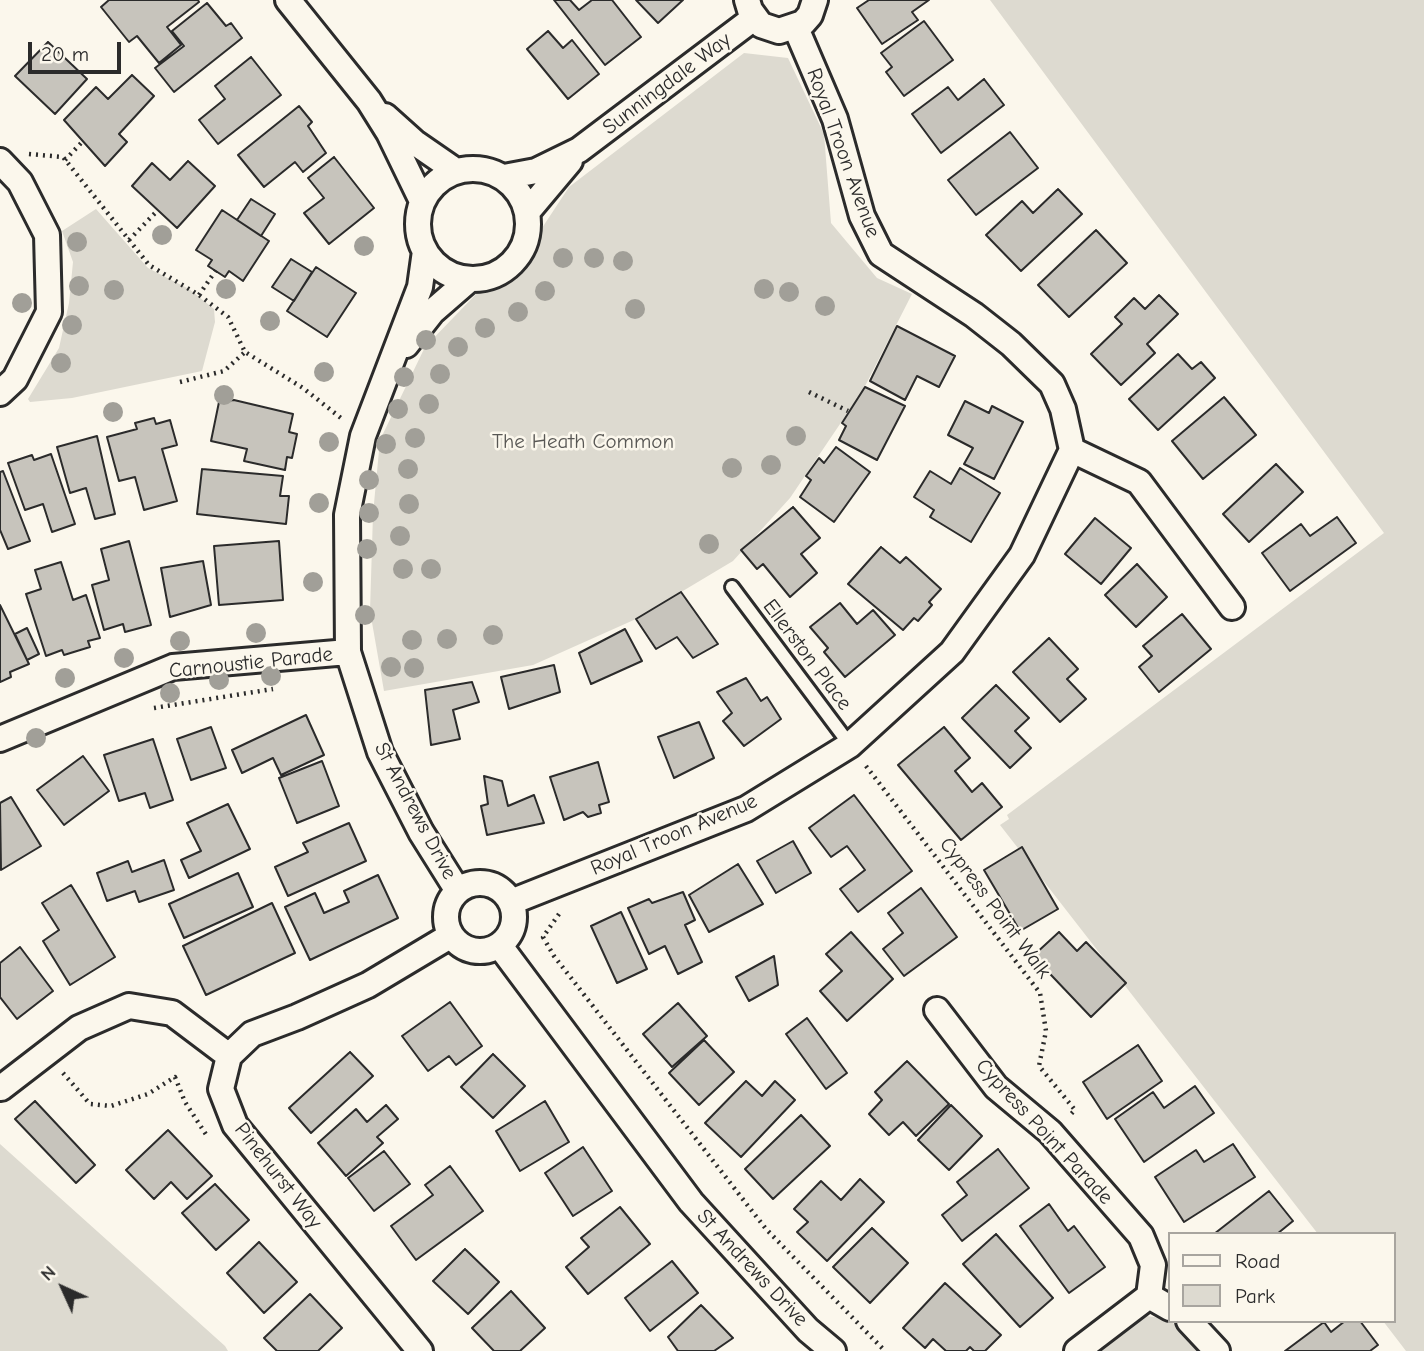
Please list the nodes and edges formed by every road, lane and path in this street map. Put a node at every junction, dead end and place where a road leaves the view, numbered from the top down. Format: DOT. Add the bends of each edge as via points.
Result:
graph roads {
  1 [pos="288,0"];
  2 [pos="815,0"];
  3 [pos="750,9"];
  4 [pos="796,28"];
  5 [pos="369,101"];
  6 [pos="84,140"];
  7 [pos="579,149"];
  8 [pos="12,158"];
  9 [pos="65,160"];
  10 [pos="456,171"];
  11 [pos="504,177"];
  12 [pos="422,201"];
  13 [pos="158,210"];
  14 [pos="527,211"];
  15 [pos="129,240"];
  16 [pos="425,251"];
  17 [pos="216,270"];
  18 [pos="470,279"];
  19 [pos="199,295"];
  20 [pos="245,352"];
  21 [pos="391,364"];
  22 [pos="180,382"];
  23 [pos="809,392"];
  24 [pos="0,393"];
  25 [pos="848,411"];
  26 [pos="363,436"];
  27 [pos="1072,450"];
  28 [pos="732,587"];
  29 [pos="1231,607"];
  30 [pos="348,652"];
  31 [pos="282,688"];
  32 [pos="151,709"];
  33 [pos="0,739"];
  34 [pos="850,746"];
  35 [pos="867,767"];
  36 [pos="857,774"];
  37 [pos="458,891"];
  38 [pos="511,902"];
  39 [pos="570,907"];
  40 [pos="450,936"];
  41 [pos="500,946"];
  42 [pos="937,1010"];
  43 [pos="47,1053"];
  44 [pos="229,1056"];
  45 [pos="1,1088"];
  46 [pos="1050,1132"];
  47 [pos="210,1139"];
  48 [pos="1149,1296"];
  49 [pos="1168,1307"];
  50 [pos="1191,1323"];
  51 [pos="420,1351"];
  52 [pos="833,1351"];
  53 [pos="885,1351"];
  54 [pos="1077,1351"];
  55 [pos="1217,1351"];
  1 -- 5 [label="street"];
  2 -- 4 [label="street" via="810,15"];
  3 -- 4 [label="street" via="769,29"];
  3 -- 7 [label="street, Sunningdale Way"];
  4 -- 27 [label="street, Royal Troon Avenue" via="835,119 862,216 881,254 974,315 1052,384"];
  5 -- 10 [label="street" via="414,142"];
  5 -- 12 [label="street"];
  6 -- 9 [label="path"];
  7 -- 11 [label="street, Sunningdale Way" via="536,171"];
  7 -- 14 [label="street, Sunningdale Way"];
  8 -- 9 [label="path" via="36,153"];
  8 -- 24 [label="street" via="47,235 48,312 15,379"];
  9 -- 15 [label="path"];
  10 -- 11 [label="street" via="475,168"];
  10 -- 12 [label="street" via="433,185"];
  11 -- 14 [label="street" via="519,191"];
  12 -- 16 [label="street" via="418,233"];
  13 -- 15 [label="path"];
  14 -- 18 [label="street" via="528,230 516,259 502,271"];
  15 -- 19 [label="path" via="149,265"];
  16 -- 18 [label="street" via="451,275"];
  16 -- 21 [label="street, St Andrews Drive" via="420,287"];
  17 -- 19 [label="path"];
  18 -- 21 [label="street, St Andrews Drive" via="432,312"];
  19 -- 20 [label="path" via="228,317"];
  20 -- 22 [label="path" via="224,371"];
  20 -- 26 [label="path" via="303,388"];
  21 -- 26 [label="street, St Andrews Drive"];
  23 -- 25 [label="path"];
  26 -- 30 [label="street, St Andrews Drive" via="347,515"];
  27 -- 29 [label="street" via="1139,482"];
  27 -- 34 [label="street, Royal Troon Avenue" via="1022,555 952,652"];
  28 -- 34 [label="lane, Ellerston Place"];
  30 -- 33 [label="street, Carnoustie Parade" via="173,667"];
  30 -- 37 [label="street, St Andrews Drive" via="380,752"];
  31 -- 32 [label="path"];
  34 -- 35 [label="path, Cypress Point Walk"];
  34 -- 38 [label="street, Royal Troon Avenue" via="746,809"];
  35 -- 36 [label="path"];
  35 -- 46 [label="path, Cypress Point Walk" via="1040,993 1046,1031 1040,1066 1075,1110"];
  37 -- 38 [label="street" via="468,885 492,885"];
  37 -- 40 [label="street" via="446,912"];
  38 -- 41 [label="street" via="513,926"];
  39 -- 53 [label="path" via="559,912 543,937 554,956 766,1229"];
  40 -- 41 [label="street" via="465,949 477,952"];
  40 -- 44 [label="street" via="368,985 252,1034"];
  41 -- 52 [label="street, St Andrews Drive" via="691,1202 808,1330"];
  42 -- 46 [label="street, Cypress Point Parade" via="996,1087"];
  43 -- 44 [label="street" via="79,1028 129,1006 172,1013"];
  43 -- 45 [label="street"];
  43 -- 47 [label="path" via="90,1104 111,1106 148,1094 175,1077 184,1102"];
  44 -- 51 [label="street, Pinehurst Way" via="221,1089 235,1125"];
  46 -- 48 [label="street, Cypress Point Parade" via="1141,1236 1153,1265"];
  48 -- 49 [label="street"];
  48 -- 54 [label="street"];
  50 -- 55 [label="street"];
}
